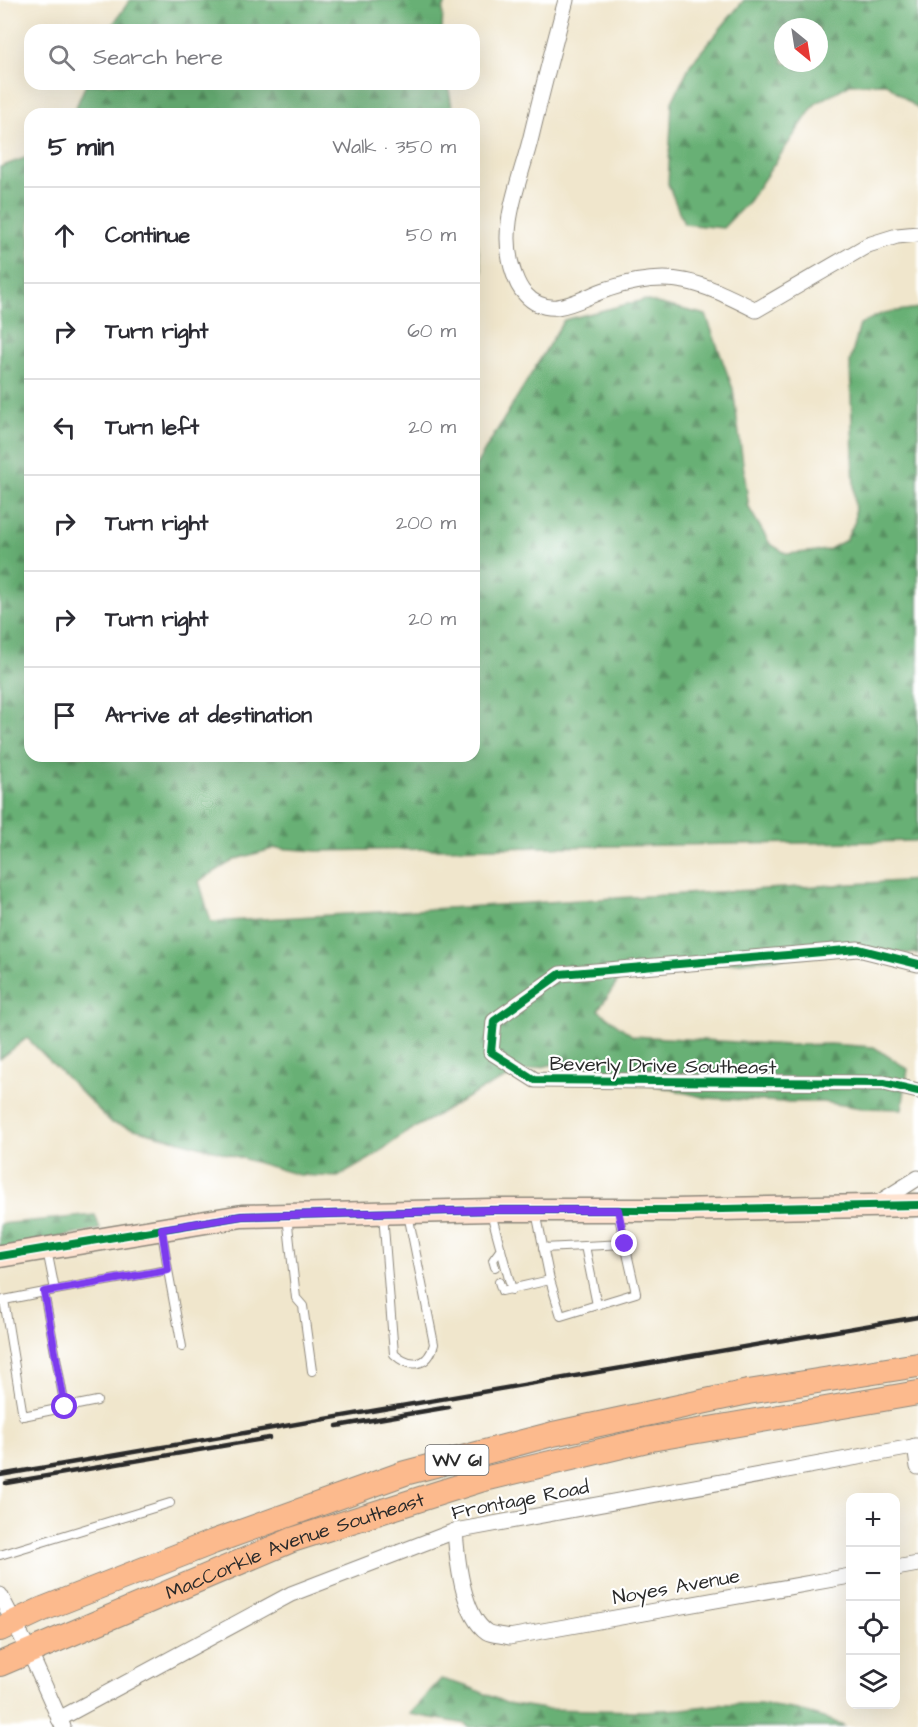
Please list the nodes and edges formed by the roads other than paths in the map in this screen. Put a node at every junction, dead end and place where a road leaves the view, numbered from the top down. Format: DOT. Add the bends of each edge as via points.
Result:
graph roads {
  1 [pos="566,0"];
  2 [pos="918,234"];
  3 [pos="918,964"];
  4 [pos="918,1091"];
  5 [pos="918,1178"];
  6 [pos="875,1205"];
  7 [pos="918,1205"];
  8 [pos="491,1210"];
  9 [pos="535,1210"];
  10 [pos="618,1210"];
  11 [pos="383,1213"];
  12 [pos="407,1213"];
  13 [pos="287,1215"];
  14 [pos="162,1229"];
  15 [pos="625,1244"];
  16 [pos="585,1246"];
  17 [pos="46,1248"];
  18 [pos="543,1248"];
  19 [pos="501,1249"];
  20 [pos="0,1256"];
  21 [pos="495,1268"];
  22 [pos="168,1270"];
  23 [pos="550,1280"];
  24 [pos="499,1282"];
  25 [pos="55,1290"];
  26 [pos="512,1290"];
  27 [pos="44,1292"];
  28 [pos="597,1305"];
  29 [pos="182,1347"];
  30 [pos="918,1365"];
  31 [pos="312,1371"];
  32 [pos="918,1393"];
  33 [pos="97,1401"];
  34 [pos="65,1407"];
  35 [pos="916,1446"];
  36 [pos="918,1467"];
  37 [pos="170,1503"];
  38 [pos="455,1531"];
  39 [pos="0,1555"];
  40 [pos="918,1564"];
  41 [pos="900,1567"];
  42 [pos="846,1577"];
  43 [pos="0,1595"];
  44 [pos="8,1626"];
  45 [pos="29,1651"];
  46 [pos="0,1664"];
  47 [pos="61,1723"];
  1 -- 2 [label="street" via="510,206 509,261 519,289 530,300 555,308 632,282 663,278 684,279 712,288 756,310 868,245"];
  3 -- 4 [label="street, Beverly Drive Southeast" via="858,950 560,974 494,1021 491,1052 535,1080 884,1083"];
  5 -- 6 [label="street"];
  6 -- 7 [label="street"];
  6 -- 10 [label="street"];
  8 -- 9 [label="street"];
  8 -- 12 [label="street"];
  8 -- 19 [label="lane"];
  9 -- 10 [label="street"];
  9 -- 18 [label="lane"];
  10 -- 15 [label="lane"];
  11 -- 12 [label="street"];
  11 -- 12 [label="lane" via="394,1353 403,1362 414,1364 432,1353 434,1344"];
  11 -- 13 [label="street"];
  13 -- 14 [label="street" via="242,1216"];
  13 -- 31 [label="lane" via="296,1298 303,1306"];
  14 -- 17 [label="street"];
  14 -- 22 [label="lane"];
  15 -- 16 [label="lane"];
  15 -- 28 [label="lane" via="636,1293"];
  16 -- 18 [label="lane"];
  16 -- 28 [label="lane"];
  17 -- 20 [label="street"];
  17 -- 25 [label="lane"];
  18 -- 23 [label="lane"];
  19 -- 21 [label="lane" via="493,1260"];
  19 -- 26 [label="lane"];
  22 -- 25 [label="lane"];
  22 -- 29 [label="lane"];
  23 -- 26 [label="lane"];
  23 -- 28 [label="lane" via="561,1316"];
  24 -- 26 [label="lane" via="502,1291"];
  25 -- 27 [label="lane"];
  27 -- 34 [label="lane"];
  27 -- 34 [label="lane" via="4,1300 23,1416"];
  30 -- 44 [label="main road, MacCorkle Avenue Southeast / WV 61" via="736,1395 553,1434 405,1473 213,1542"];
  32 -- 45 [label="main road, MacCorkle Avenue Southeast / WV 61" via="651,1439 480,1480 292,1540"];
  33 -- 34 [label="lane"];
  35 -- 36 [label="street"];
  35 -- 38 [label="street, Frontage Road"];
  37 -- 39 [label="lane"];
  38 -- 42 [label="street, Noyes Avenue" via="457,1563 473,1616 487,1632 509,1637"];
  38 -- 47 [label="street, Frontage Road" via="291,1594"];
  40 -- 41 [label="street"];
  43 -- 44 [label="street"];
  44 -- 45 [label="street"];
  45 -- 46 [label="main road, MacCorkle Avenue Southeast / WV 61"];
  45 -- 47 [label="street"];
}
